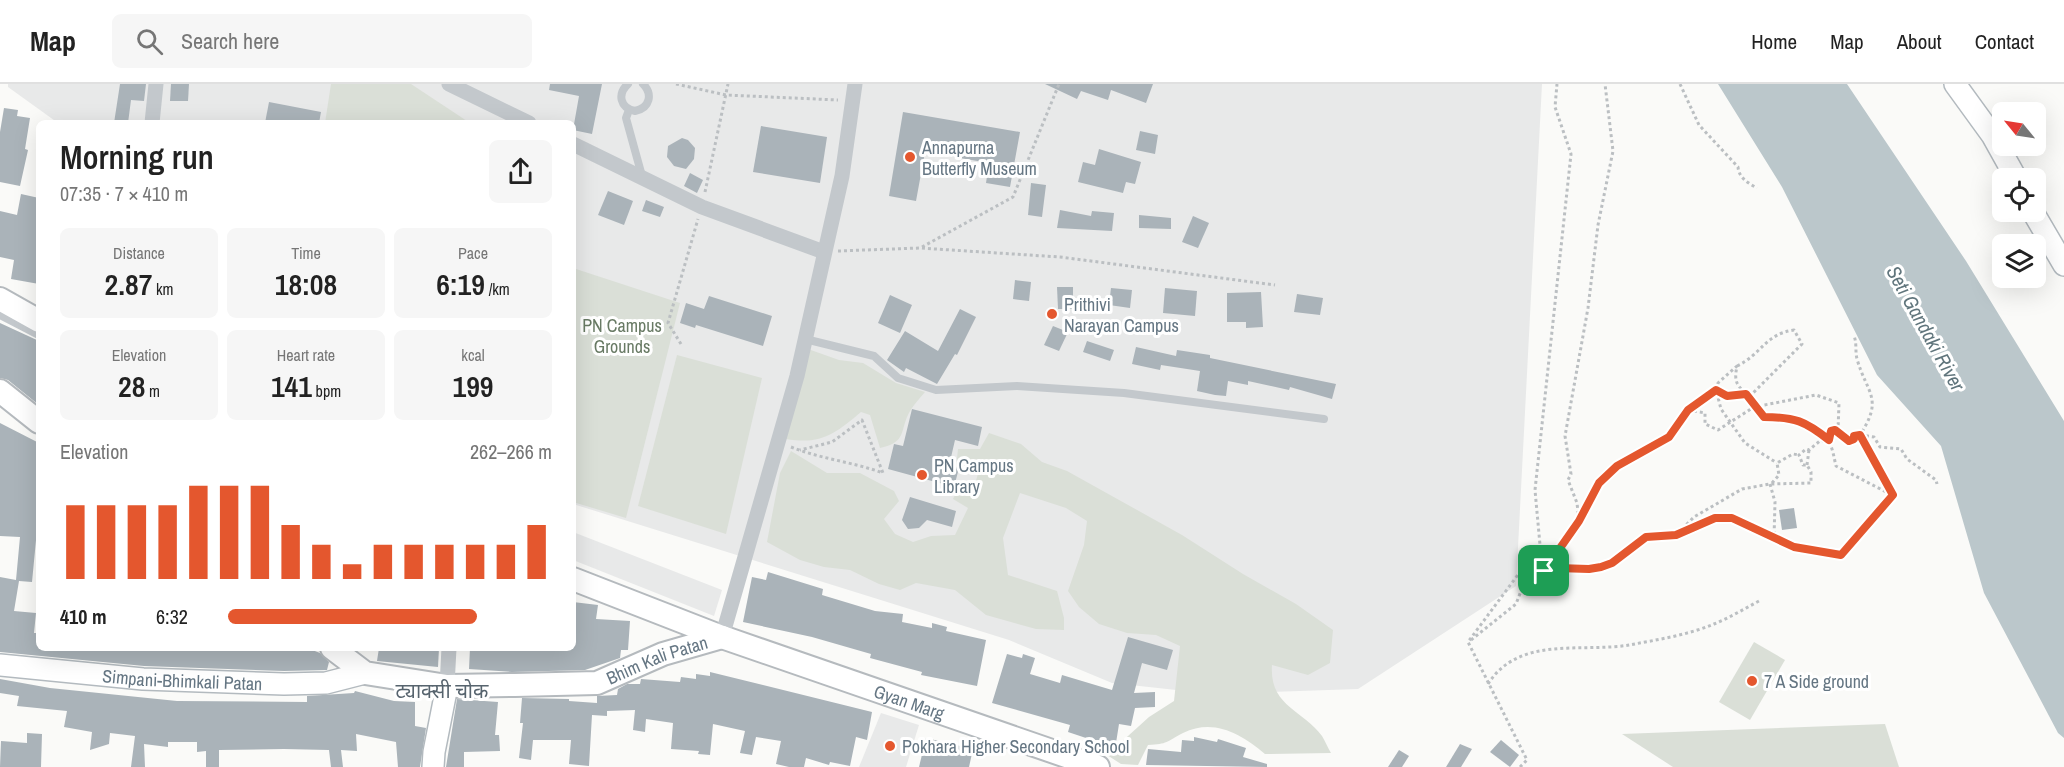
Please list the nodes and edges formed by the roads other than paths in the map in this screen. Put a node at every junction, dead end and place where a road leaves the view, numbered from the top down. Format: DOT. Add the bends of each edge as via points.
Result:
graph roads {
  1 [pos="156,84"];
  2 [pos="449,84"];
  3 [pos="628,84"];
  4 [pos="643,84"];
  5 [pos="855,84"];
  6 [pos="1955,84"];
  7 [pos="629,110"];
  8 [pos="152,120"];
  9 [pos="524,120"];
  10 [pos="576,145"];
  11 [pos="2010,168"];
  12 [pos="643,178"];
  13 [pos="2039,222"];
  14 [pos="824,252"];
  15 [pos="2064,265"];
  16 [pos="0,299"];
  17 [pos="0,314"];
  18 [pos="36,319"];
  19 [pos="36,332"];
  20 [pos="805,339"];
  21 [pos="0,391"];
  22 [pos="1324,419"];
  23 [pos="36,420"];
  24 [pos="576,580"];
  25 [pos="722,637"];
  26 [pos="336,651"];
  27 [pos="448,651"];
  28 [pos="0,665"];
  29 [pos="365,673"];
  30 [pos="442,685"];
  31 [pos="433,767"];
  32 [pos="1098,767"];
  1 -- 8 [label="street"];
  2 -- 9 [label="street"];
  3 -- 7 [label="lane" via="621,95"];
  4 -- 7 [label="lane" via="649,93 648,104 640,110"];
  5 -- 14 [label="street" via="842,176"];
  6 -- 11 [label="main road"];
  7 -- 12 [label="lane" via="626,118"];
  10 -- 12 [label="street"];
  12 -- 14 [label="street" via="702,207"];
  13 -- 15 [label="main road"];
  14 -- 20 [label="street"];
  16 -- 18 [label="main road"];
  17 -- 19 [label="street"];
  20 -- 22 [label="lane" via="874,356 898,378 936,390 1017,386 1124,393"];
  20 -- 25 [label="street"];
  21 -- 23 [label="main road"];
  24 -- 25 [label="main road, Bhim Kali Patan"];
  25 -- 30 [label="main road, Bhim Kali Patan" via="663,654 597,682"];
  25 -- 32 [label="main road, Gyan Marg"];
  26 -- 29 [label="main road, Bhim Kali Patan"];
  27 -- 30 [label="street"];
  28 -- 29 [label="main road, Simpani-Bhimkali Patan" via="143,679 284,684 326,683"];
  29 -- 30 [label="main road, Bhim Kali Patan"];
  30 -- 31 [label="main road"];
}
